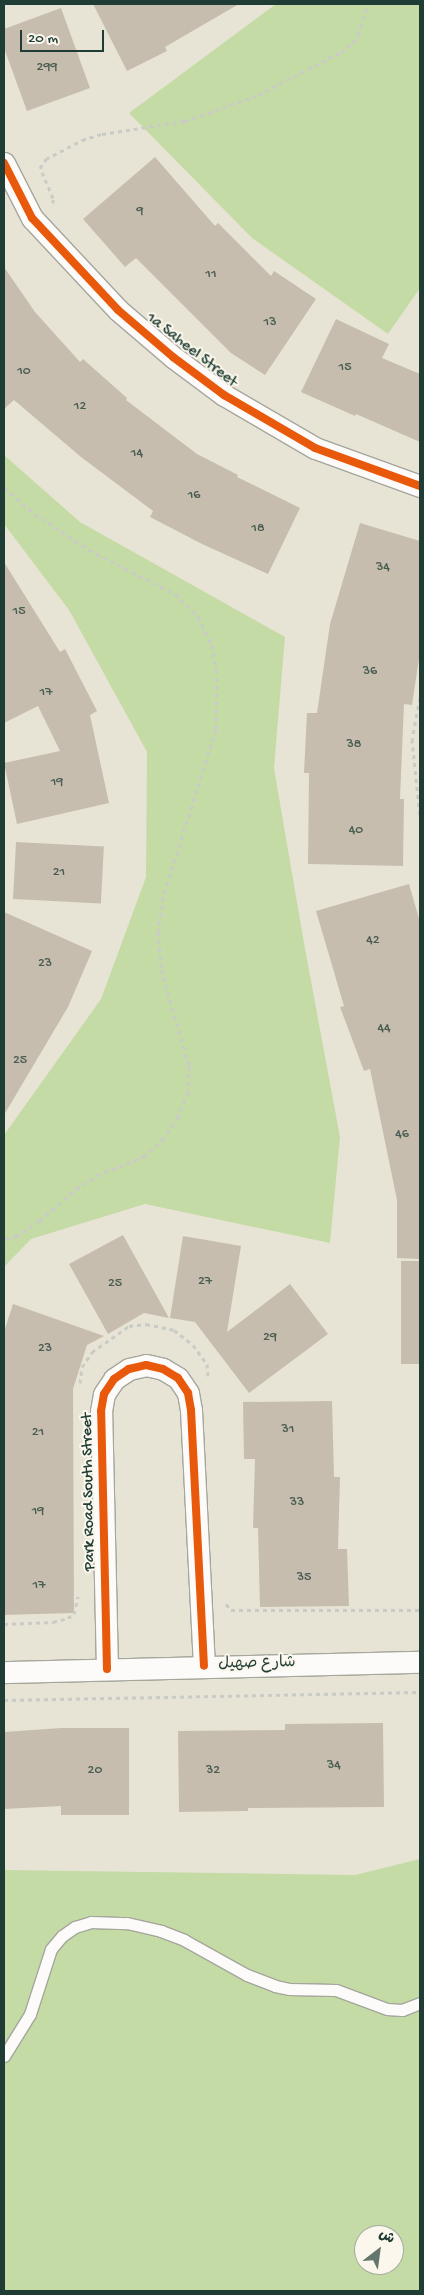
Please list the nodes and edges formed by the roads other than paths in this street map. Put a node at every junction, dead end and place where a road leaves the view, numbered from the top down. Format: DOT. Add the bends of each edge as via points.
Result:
graph roads {
  1 [pos="4,163"];
  2 [pos="420,486"];
  3 [pos="420,1662"];
  4 [pos="204,1666"];
  5 [pos="107,1669"];
  6 [pos="4,1672"];
  7 [pos="420,2003"];
  8 [pos="4,2056"];
  1 -- 2 [label="street, 1a Saheel Street" via="32,218 118,310 173,357 224,395 315,448"];
  3 -- 4 [label="street, شارع صهيل"];
  4 -- 5 [label="street, شارع صهيل"];
  4 -- 5 [label="street, Park Road South Street" via="188,1393 178,1378 163,1369 146,1365 128,1369 114,1379 104,1394 101,1411"];
  5 -- 6 [label="street, شارع صهيل"];
  7 -- 8 [label="lane" via="402,2010 387,2009 336,1990 275,1986 161,1931 127,1922 91,1922 62,1936 52,1949 30,2014"];
}
